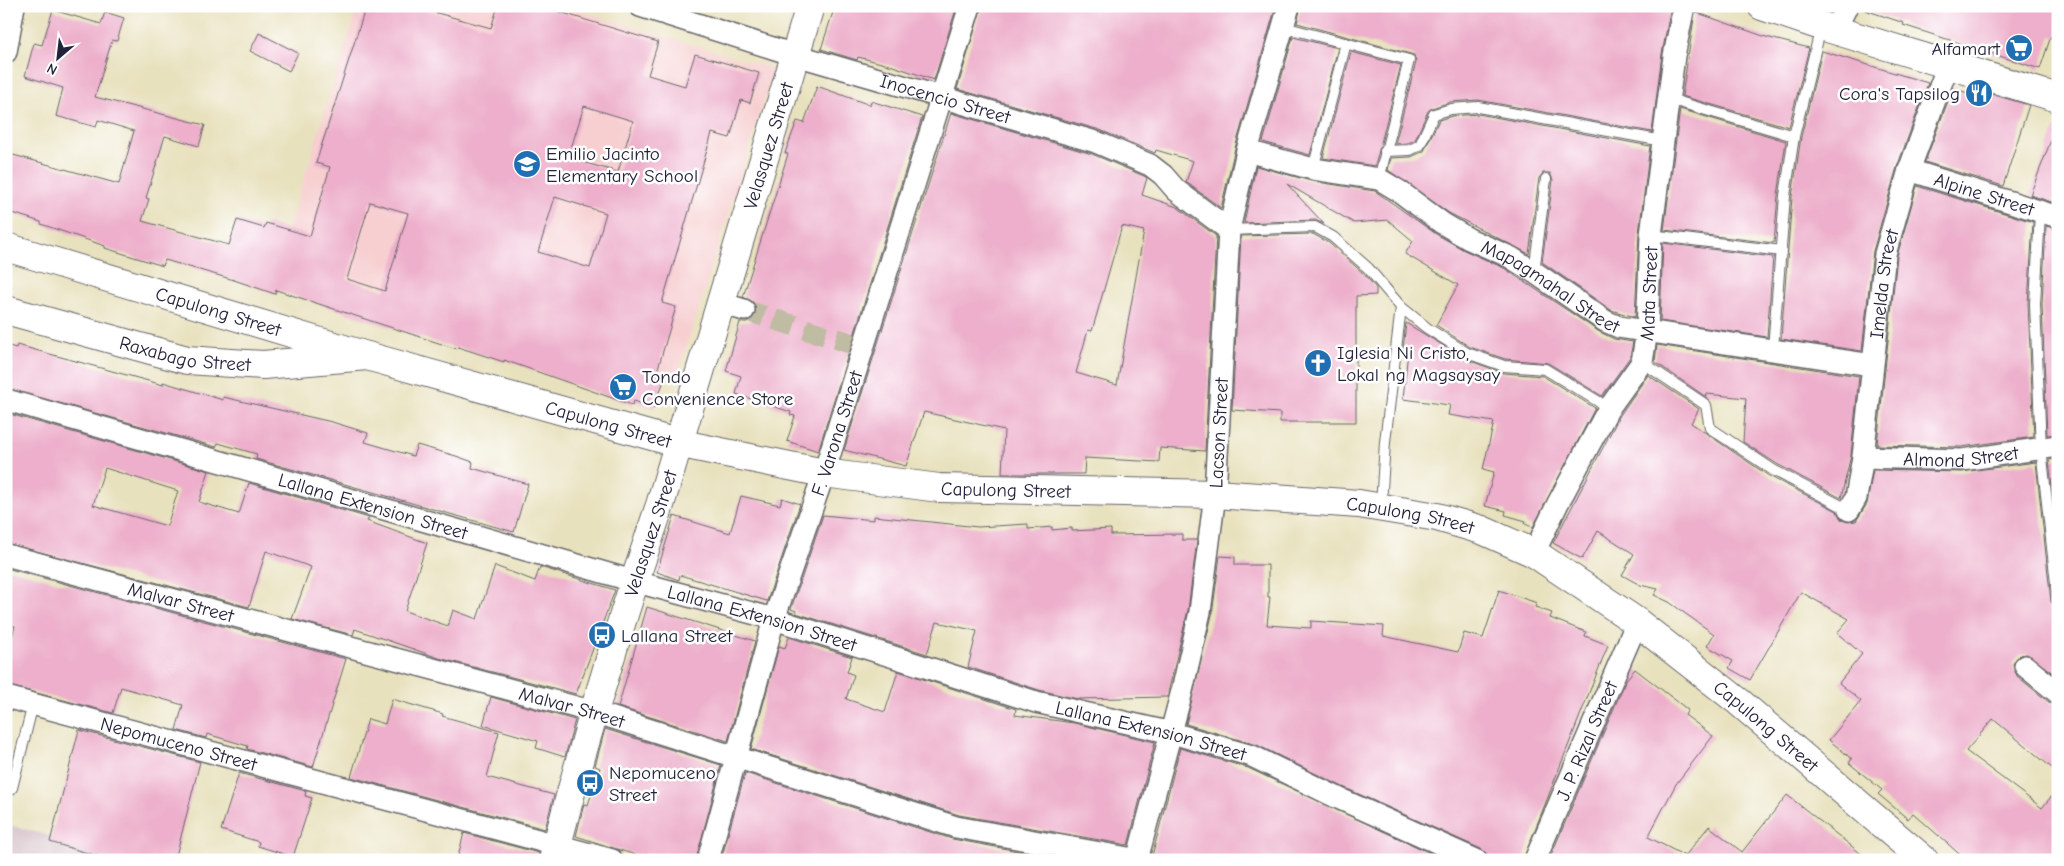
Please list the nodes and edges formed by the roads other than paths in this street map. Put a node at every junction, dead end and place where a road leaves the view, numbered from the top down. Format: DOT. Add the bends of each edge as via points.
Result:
graph roads {
  1 [pos="14,6"];
  2 [pos="640,6"];
  3 [pos="810,6"];
  4 [pos="970,6"];
  5 [pos="1289,6"];
  6 [pos="1684,6"];
  7 [pos="1848,6"];
  8 [pos="1774,8"];
  9 [pos="1284,27"];
  10 [pos="1828,28"];
  11 [pos="1346,43"];
  12 [pos="6,52"];
  13 [pos="795,55"];
  14 [pos="1948,65"];
  15 [pos="943,98"];
  16 [pos="2058,98"];
  17 [pos="1670,100"];
  18 [pos="1794,136"];
  19 [pos="1663,140"];
  20 [pos="1247,151"];
  21 [pos="1385,151"];
  22 [pos="1313,169"];
  23 [pos="1910,170"];
  24 [pos="1378,179"];
  25 [pos="1546,179"];
  26 [pos="2049,215"];
  27 [pos="1230,230"];
  28 [pos="1651,235"];
  29 [pos="6,247"];
  30 [pos="1782,251"];
  31 [pos="1534,272"];
  32 [pos="1401,306"];
  33 [pos="6,310"];
  34 [pos="1647,331"];
  35 [pos="1773,350"];
  36 [pos="368,356"];
  37 [pos="1642,362"];
  38 [pos="1872,364"];
  39 [pos="8,400"];
  40 [pos="1608,408"];
  41 [pos="677,443"];
  42 [pos="2049,448"];
  43 [pos="1863,457"];
  44 [pos="824,473"];
  45 [pos="1215,494"];
  46 [pos="1381,507"];
  47 [pos="1849,510"];
  48 [pos="1534,553"];
  49 [pos="6,555"];
  50 [pos="633,581"];
  51 [pos="2058,601"];
  52 [pos="774,619"];
  53 [pos="1637,622"];
  54 [pos="2025,666"];
  55 [pos="2058,693"];
  56 [pos="6,697"];
  57 [pos="32,704"];
  58 [pos="594,712"];
  59 [pos="1172,733"];
  60 [pos="735,758"];
  61 [pos="6,794"];
  62 [pos="555,852"];
  63 [pos="612,860"];
  64 [pos="708,860"];
  65 [pos="1138,860"];
  66 [pos="1476,860"];
  67 [pos="1535,860"];
  68 [pos="1924,860"];
  1 -- 12 [label="street"];
  2 -- 13 [label="street, Inocencio Street"];
  3 -- 13 [label="main road, Velasquez Street"];
  4 -- 15 [label="street, F. Varona Street"];
  5 -- 9 [label="street, Lacson Street"];
  6 -- 17 [label="street, Mata Street" via="1674,56"];
  7 -- 10 [label="street"];
  8 -- 10 [label="main road"];
  9 -- 11 [label="lane"];
  9 -- 20 [label="street, Lacson Street"];
  10 -- 14 [label="main road"];
  10 -- 18 [label="lane"];
  11 -- 21 [label="lane" via="1409,60"];
  11 -- 22 [label="lane"];
  13 -- 15 [label="street, Inocencio Street"];
  13 -- 41 [label="main road, Velasquez Street" via="732,307"];
  14 -- 16 [label="main road"];
  14 -- 23 [label="street, Imelda Street"];
  15 -- 27 [label="street, Inocencio Street" via="1123,152 1150,165 1176,190"];
  15 -- 44 [label="street, F. Varona Street" via="858,346"];
  17 -- 18 [label="lane"];
  17 -- 19 [label="street, Mata Street"];
  18 -- 30 [label="lane"];
  19 -- 21 [label="lane" via="1478,108 1460,108 1434,114 1420,145 1410,150"];
  19 -- 28 [label="street, Mata Street"];
  20 -- 22 [label="street, Mapagmahal Street"];
  20 -- 27 [label="street, Lacson Street"];
  21 -- 24 [label="lane"];
  22 -- 24 [label="street, Mapagmahal Street"];
  23 -- 26 [label="street, Alpine Street"];
  23 -- 38 [label="street, Imelda Street" via="1885,254"];
  24 -- 31 [label="street, Mapagmahal Street" via="1442,223"];
  25 -- 31 [label="lane"];
  26 -- 42 [label="lane" via="2035,304"];
  27 -- 32 [label="lane" via="1315,227 1333,237 1368,268"];
  27 -- 45 [label="street, Lacson Street"];
  28 -- 30 [label="lane"];
  28 -- 34 [label="street, Mata Street"];
  29 -- 36 [label="main road, Capulong Street"];
  30 -- 35 [label="lane"];
  31 -- 34 [label="street, Mapagmahal Street" via="1605,321 1619,327"];
  32 -- 40 [label="lane" via="1427,328 1467,353 1504,366 1545,369"];
  32 -- 46 [label="lane"];
  33 -- 36 [label="main road, Raxabago Street" via="187,360 263,365"];
  34 -- 35 [label="street, Mapagmahal Street"];
  34 -- 37 [label="street, Mata Street"];
  35 -- 38 [label="street, Mapagmahal Street"];
  36 -- 41 [label="main road, Capulong Street"];
  37 -- 40 [label="street, Mata Street"];
  37 -- 47 [label="lane" via="1706,405 1710,428 1773,470"];
  38 -- 43 [label="street, Imelda Street"];
  39 -- 50 [label="street, Lallana Extension Street"];
  40 -- 48 [label="street, Mata Street"];
  41 -- 44 [label="main road, Capulong Street"];
  41 -- 50 [label="main road, Velasquez Street" via="660,505"];
  42 -- 43 [label="street, Almond Street" via="1962,460"];
  42 -- 51 [label="lane"];
  43 -- 47 [label="street, Imelda Street" via="1856,498"];
  44 -- 45 [label="main road, Capulong Street" via="939,488"];
  44 -- 52 [label="street, F. Varona Street"];
  45 -- 46 [label="main road, Capulong Street"];
  45 -- 59 [label="street, Lacson Street" via="1200,612"];
  46 -- 48 [label="main road, Capulong Street" via="1437,517 1482,530"];
  48 -- 53 [label="main road, Capulong Street"];
  49 -- 58 [label="street, Malvar Street"];
  50 -- 52 [label="street, Lallana Extension Street"];
  50 -- 58 [label="main road, Velasquez Street"];
  52 -- 59 [label="street, Lallana Extension Street" via="1036,702"];
  52 -- 60 [label="street, F. Varona Street"];
  53 -- 67 [label="street, J. P. Rizal Street"];
  53 -- 68 [label="main road, Capulong Street" via="1739,702"];
  54 -- 55 [label="street"];
  56 -- 57 [label="street, Nepomuceno Street"];
  57 -- 61 [label="lane" via="12,788"];
  57 -- 62 [label="street, Nepomuceno Street"];
  58 -- 60 [label="street, Malvar Street"];
  58 -- 62 [label="main road, Velasquez Street"];
  59 -- 65 [label="street, Lacson Street"];
  59 -- 66 [label="street, Lallana Extension Street" via="1252,756"];
  60 -- 64 [label="street, F. Varona Street"];
  60 -- 65 [label="street, Malvar Street" via="956,827"];
  62 -- 63 [label="street, Nepomuceno Street"];
}
